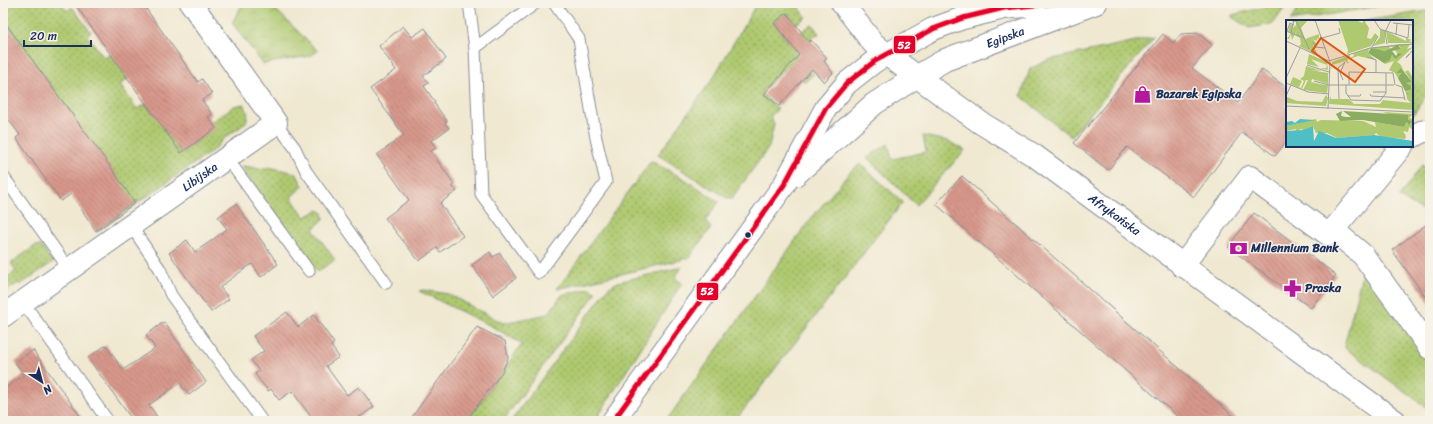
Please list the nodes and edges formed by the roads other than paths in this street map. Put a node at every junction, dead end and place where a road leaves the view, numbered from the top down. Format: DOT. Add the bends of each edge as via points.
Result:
graph roads {
  1 [pos="191,3"];
  2 [pos="469,3"];
  3 [pos="536,3"];
  4 [pos="554,3"];
  5 [pos="842,3"];
  6 [pos="1057,3"];
  7 [pos="1096,3"];
  8 [pos="475,48"];
  9 [pos="886,54"];
  10 [pos="916,77"];
  11 [pos="276,123"];
  12 [pos="1430,130"];
  13 [pos="1413,136"];
  14 [pos="1401,147"];
  15 [pos="227,158"];
  16 [pos="3,176"];
  17 [pos="784,185"];
  18 [pos="131,226"];
  19 [pos="1333,230"];
  20 [pos="1182,266"];
  21 [pos="69,269"];
  22 [pos="309,271"];
  23 [pos="386,284"];
  24 [pos="23,302"];
  25 [pos="3,316"];
  26 [pos="1430,348"];
  27 [pos="108,421"];
  28 [pos="262,421"];
  29 [pos="613,421"];
  30 [pos="1395,421"];
  1 -- 11 [label="street"];
  2 -- 8 [label="lane"];
  3 -- 8 [label="lane"];
  4 -- 8 [label="lane" via="579,39 606,182 539,273 481,194"];
  5 -- 9 [label="street, Afrykańska" via="873,43"];
  6 -- 9 [label="street" via="1018,5 963,18 933,29"];
  7 -- 10 [label="street, Egipska" via="945,60"];
  9 -- 10 [label="street, Afrykańska"];
  9 -- 17 [label="street" via="841,89 826,108"];
  10 -- 17 [label="street, Egipska" via="874,104"];
  10 -- 20 [label="street, Afrykańska" via="981,124 1034,156"];
  11 -- 15 [label="street, Libijska"];
  11 -- 23 [label="lane" via="295,148 306,171"];
  12 -- 13 [label="street"];
  14 -- 19 [label="street" via="1375,168"];
  15 -- 18 [label="street, Libijska"];
  15 -- 22 [label="lane"];
  16 -- 21 [label="lane"];
  17 -- 29 [label="street"];
  18 -- 21 [label="street, Libijska"];
  18 -- 28 [label="lane" via="160,269 171,295"];
  19 -- 20 [label="street" via="1329,235 1250,177"];
  19 -- 26 [label="street" via="1363,255"];
  20 -- 30 [label="street, Afrykańska"];
  21 -- 24 [label="street, Libijska"];
  24 -- 25 [label="street, Libijska"];
  24 -- 27 [label="lane"];
}
